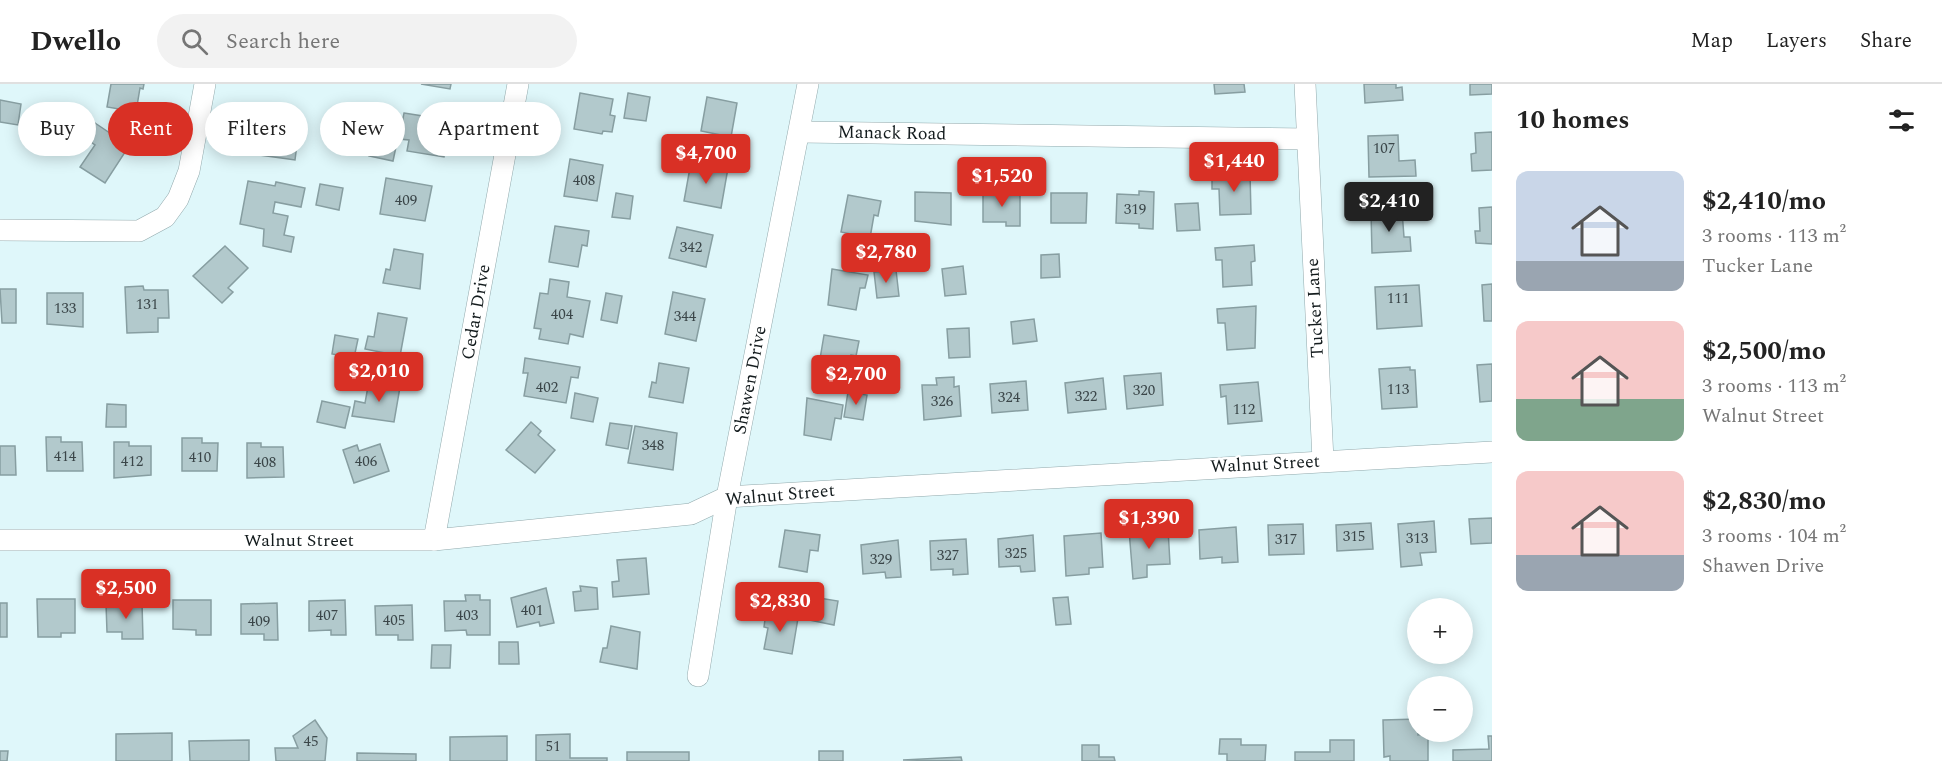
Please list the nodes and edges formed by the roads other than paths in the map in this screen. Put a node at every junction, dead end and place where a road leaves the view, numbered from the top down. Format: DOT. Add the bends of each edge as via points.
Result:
graph roads {
  1 [pos="205,84"];
  2 [pos="518,84"];
  3 [pos="808,84"];
  4 [pos="1305,84"];
  5 [pos="800,132"];
  6 [pos="1308,139"];
  7 [pos="0,230"];
  8 [pos="1492,452"];
  9 [pos="1323,460"];
  10 [pos="727,497"];
  11 [pos="0,540"];
  12 [pos="434,540"];
  13 [pos="698,676"];
  1 -- 7 [label="street" via="189,171 178,199 165,217 139,231"];
  2 -- 12 [label="street, Cedar Drive"];
  3 -- 5 [label="street, Shawen Drive"];
  4 -- 6 [label="street, Tucker Lane"];
  5 -- 6 [label="street, Manack Road"];
  5 -- 10 [label="street, Shawen Drive"];
  6 -- 9 [label="street, Tucker Lane"];
  8 -- 9 [label="street, Walnut Street"];
  9 -- 10 [label="street, Walnut Street"];
  10 -- 12 [label="street, Walnut Street" via="691,514"];
  10 -- 13 [label="street, Shawen Drive"];
  11 -- 12 [label="street, Walnut Street"];
}
